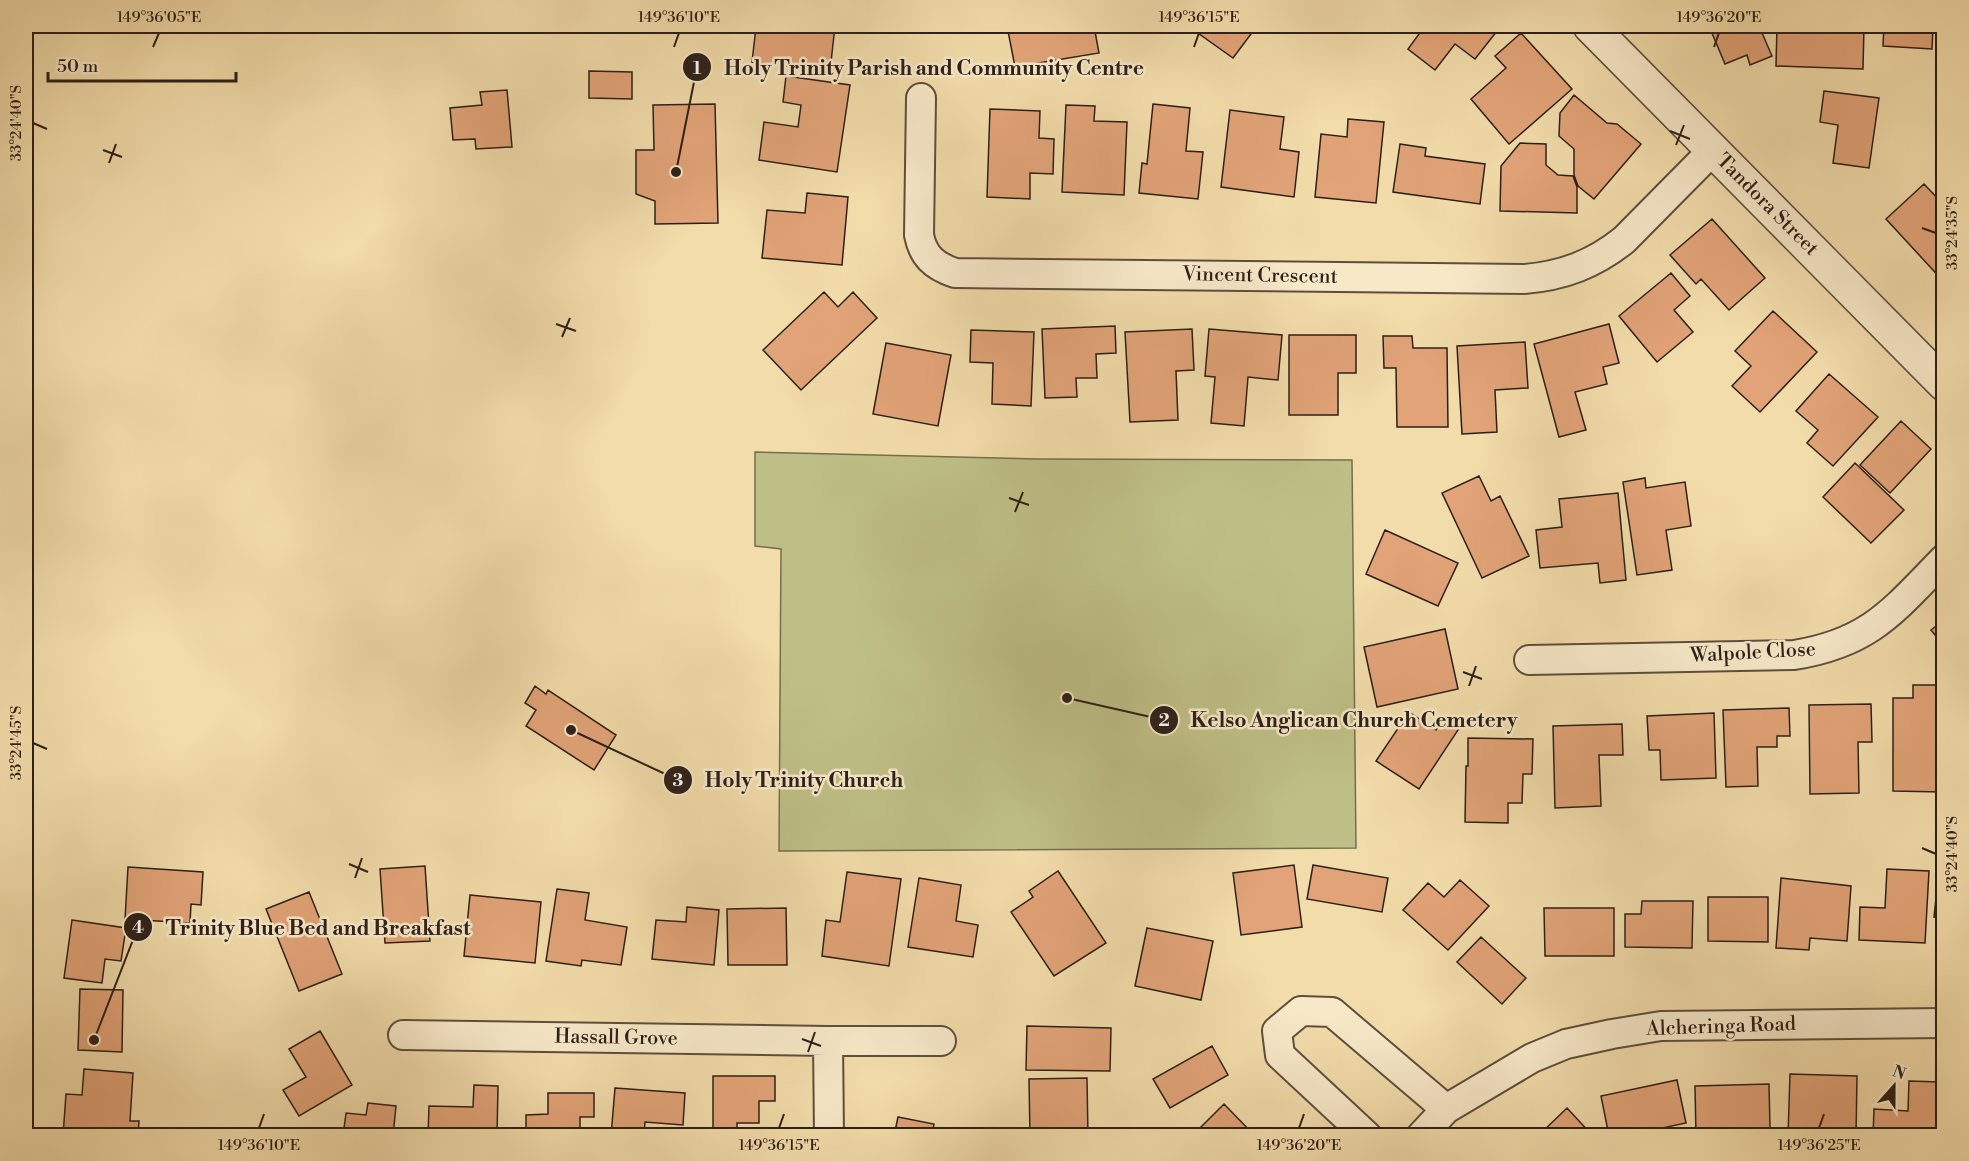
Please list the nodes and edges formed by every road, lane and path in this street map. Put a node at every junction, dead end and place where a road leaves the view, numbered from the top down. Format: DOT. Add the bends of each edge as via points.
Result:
graph roads {
  1 [pos="1590,26"];
  2 [pos="921,98"];
  3 [pos="1713,150"];
  4 [pos="1944,384"];
  5 [pos="1944,559"];
  6 [pos="1529,660"];
  7 [pos="1944,1023"];
  8 [pos="403,1035"];
  9 [pos="828,1041"];
  10 [pos="941,1041"];
  11 [pos="1446,1109"];
  12 [pos="829,1136"];
  13 [pos="1367,1136"];
  14 [pos="1421,1136"];
  1 -- 3 [label="street, Tandora Street"];
  2 -- 3 [label="street, Vincent Crescent" via="919,235 924,253 931,261 955,273 1543,278 1578,268 1624,240"];
  3 -- 4 [label="street, Tandora Street"];
  5 -- 6 [label="street, Walpole Close" via="1887,616 1861,635 1818,651 1794,655"];
  7 -- 11 [label="street, Alcheringa Road" via="1661,1026 1612,1034 1566,1044 1532,1058"];
  8 -- 9 [label="street, Hassall Grove"];
  9 -- 10 [label="street, Hassall Grove"];
  9 -- 12 [label="street"];
  11 -- 13 [label="street" via="1332,1012 1301,1011 1277,1031 1280,1055"];
  11 -- 14 [label="street, Alcheringa Road"];
}
